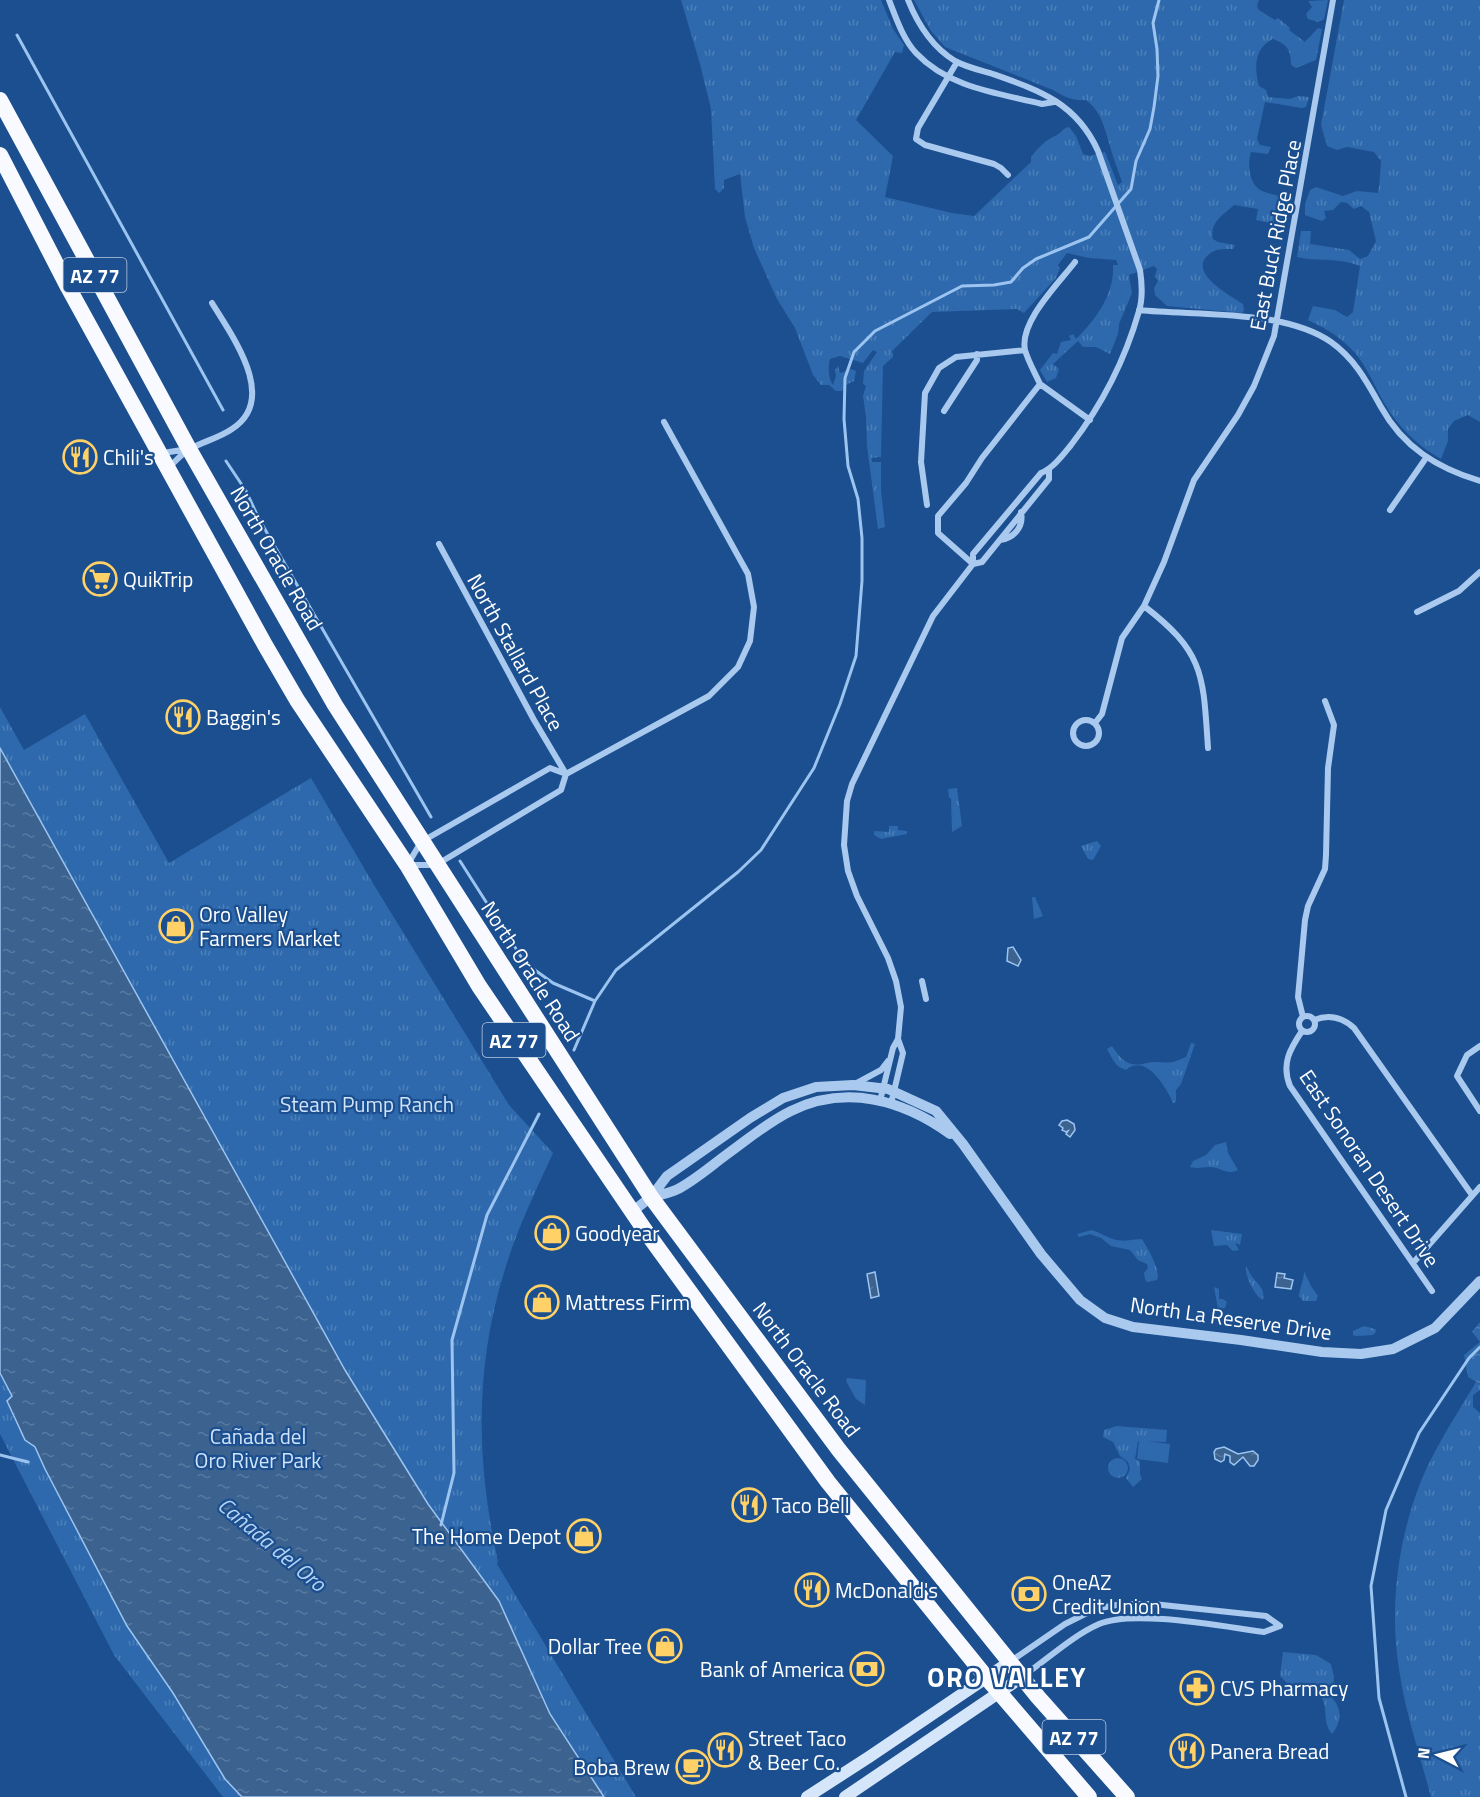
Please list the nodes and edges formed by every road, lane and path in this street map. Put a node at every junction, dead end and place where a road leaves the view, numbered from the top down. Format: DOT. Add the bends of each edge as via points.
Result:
graph roads {
  1 [pos="889,0"];
  2 [pos="908,0"];
  3 [pos="1333,0"];
  4 [pos="957,62"];
  5 [pos="948,77"];
  6 [pos="0,100"];
  7 [pos="1054,102"];
  8 [pos="0,155"];
  9 [pos="1008,175"];
  10 [pos="1075,262"];
  11 [pos="212,303"];
  12 [pos="1139,310"];
  13 [pos="1278,321"];
  14 [pos="1025,350"];
  15 [pos="977,354"];
  16 [pos="1040,384"];
  17 [pos="944,411"];
  18 [pos="1090,420"];
  19 [pos="664,422"];
  20 [pos="189,449"];
  21 [pos="159,454"];
  22 [pos="1426,458"];
  23 [pos="168,469"];
  24 [pos="1048,470"];
  25 [pos="1480,482"];
  26 [pos="927,505"];
  27 [pos="1390,510"];
  28 [pos="439,544"];
  29 [pos="973,564"];
  30 [pos="1480,572"];
  31 [pos="1144,606"];
  32 [pos="1417,612"];
  33 [pos="1325,700"];
  34 [pos="1095,723"];
  35 [pos="1208,748"];
  36 [pos="566,774"];
  37 [pos="421,842"];
  38 [pos="407,865"];
  39 [pos="436,865"];
  40 [pos="922,981"];
  41 [pos="926,999"];
  42 [pos="1303,1017"];
  43 [pos="1314,1020"];
  44 [pos="1302,1031"];
  45 [pos="898,1039"];
  46 [pos="1480,1046"];
  47 [pos="890,1058"];
  48 [pos="854,1084"];
  49 [pos="883,1089"];
  50 [pos="894,1092"];
  51 [pos="880,1101"];
  52 [pos="891,1104"];
  53 [pos="1480,1111"];
  54 [pos="963,1144"];
  55 [pos="1480,1187"];
  56 [pos="1472,1196"];
  57 [pos="651,1197"];
  58 [pos="633,1211"];
  59 [pos="1413,1263"];
  60 [pos="1480,1281"];
  61 [pos="1432,1291"];
  62 [pos="1095,1609"];
  63 [pos="1101,1623"];
  64 [pos="1011,1661"];
  65 [pos="986,1677"];
  66 [pos="1023,1677"];
  67 [pos="1000,1692"];
  68 [pos="807,1797"];
  69 [pos="845,1797"];
  70 [pos="1089,1797"];
  71 [pos="1127,1797"];
  1 -- 5 [label="street" via="915,52"];
  2 -- 4 [label="street" via="921,28"];
  3 -- 13 [label="street, East Buck Ridge Place"];
  4 -- 5 [label="street"];
  4 -- 7 [label="street" via="1045,94"];
  5 -- 7 [label="street" via="971,87 1042,104"];
  5 -- 9 [label="street" via="918,128 916,139 994,164"];
  6 -- 20 [label="highway, North Oracle Road / AZ 77"];
  7 -- 12 [label="street" via="1077,117 1098,152 1140,270"];
  8 -- 21 [label="highway, AZ 77"];
  10 -- 14 [label="street" via="1033,316 1024,336"];
  11 -- 20 [label="street" via="252,379 253,399 247,416 233,429"];
  12 -- 13 [label="street"];
  12 -- 18 [label="street" via="1118,370"];
  13 -- 22 [label="street" via="1317,334 1348,356 1368,381 1392,424"];
  13 -- 31 [label="street, East Buck Ridge Place" via="1254,386 1194,480"];
  14 -- 15 [label="street"];
  14 -- 16 [label="street"];
  15 -- 17 [label="street" via="977,360"];
  15 -- 26 [label="street" via="956,357 939,368 925,393 921,462"];
  16 -- 18 [label="street"];
  16 -- 29 [label="street" via="938,516 938,533"];
  18 -- 24 [label="street"];
  19 -- 36 [label="street" via="748,574 754,607 750,641 738,667 709,696"];
  20 -- 21 [label="street"];
  20 -- 23 [label="street"];
  20 -- 37 [label="highway, North Oracle Road / AZ 77" via="335,705"];
  21 -- 23 [label="highway, AZ 77"];
  22 -- 25 [label="street"];
  22 -- 27 [label="street"];
  23 -- 38 [label="highway, AZ 77" via="297,700"];
  24 -- 29 [label="street" via="1041,473 973,554"];
  24 -- 29 [label="street" via="1049,479 982,562"];
  28 -- 36 [label="street, North Stallard Place"];
  29 -- 45 [label="street" via="933,616 847,801 844,845 848,871 896,981 901,1007"];
  30 -- 32 [label="street" via="1460,591"];
  31 -- 34 [label="street, East Buck Ridge Place" via="1122,638 1102,714"];
  31 -- 35 [label="street" via="1169,625 1195,659 1203,685"];
  33 -- 42 [label="street, East Sonoran Desert Drive" via="1334,725 1328,768 1326,855 1325,869 1305,920 1298,998"];
  34 -- 34 [label="street, East Buck Ridge Place" via="1083,720 1076,725 1077,741 1086,746 1095,742 1099,735"];
  36 -- 37 [label="street" via="550,768"];
  36 -- 39 [label="street" via="561,790"];
  37 -- 38 [label="street"];
  37 -- 39 [label="highway, North Oracle Road / AZ 77"];
  38 -- 39 [label="street"];
  38 -- 58 [label="highway, AZ 77" via="479,986"];
  39 -- 57 [label="highway, North Oracle Road / AZ 77"];
  40 -- 41 [label="street"];
  42 -- 43 [label="street"];
  42 -- 44 [label="street, East Sonoran Desert Drive" via="1298,1024"];
  43 -- 44 [label="street, East Sonoran Desert Drive" via="1312,1031"];
  43 -- 56 [label="street" via="1330,1016 1354,1028"];
  44 -- 59 [label="street, East Sonoran Desert Drive" via="1286,1062 1290,1086"];
  45 -- 47 [label="street"];
  45 -- 50 [label="street" via="903,1053"];
  46 -- 53 [label="street" via="1467,1055 1457,1076"];
  47 -- 48 [label="street" via="881,1070"];
  47 -- 49 [label="street"];
  48 -- 49 [label="street, North La Reserve Drive"];
  48 -- 57 [label="street, North La Reserve Drive" via="816,1087 783,1098 667,1176"];
  49 -- 50 [label="street, North La Reserve Drive"];
  49 -- 51 [label="street"];
  50 -- 52 [label="street"];
  50 -- 54 [label="street, North La Reserve Drive" via="936,1111"];
  51 -- 52 [label="street, North La Reserve Drive"];
  51 -- 57 [label="street, North La Reserve Drive" via="849,1096 820,1100 790,1112 677,1189"];
  52 -- 54 [label="street, North La Reserve Drive" via="932,1121"];
  54 -- 60 [label="street, North La Reserve Drive" via="1041,1254 1080,1300 1105,1318 1133,1327 1361,1354 1393,1349 1435,1328"];
  55 -- 56 [label="street"];
  56 -- 59 [label="street"];
  57 -- 58 [label="street, North La Reserve Drive"];
  57 -- 64 [label="highway, North Oracle Road / AZ 77" via="839,1450"];
  58 -- 65 [label="highway, AZ 77" via="828,1482"];
  59 -- 61 [label="street, East Sonoran Desert Drive"];
  62 -- 63 [label="street"];
  62 -- 63 [label="street" via="1153,1604 1266,1616 1280,1626 1264,1632 1150,1618"];
  62 -- 64 [label="street" via="1065,1624"];
  63 -- 66 [label="street"];
  64 -- 65 [label="main road"];
  64 -- 66 [label="highway, North Oracle Road / AZ 77"];
  65 -- 67 [label="highway, AZ 77"];
  65 -- 68 [label="main road"];
  66 -- 67 [label="main road"];
  66 -- 71 [label="highway, North Oracle Road / AZ 77"];
  67 -- 69 [label="main road"];
  67 -- 70 [label="highway, AZ 77"];
}
